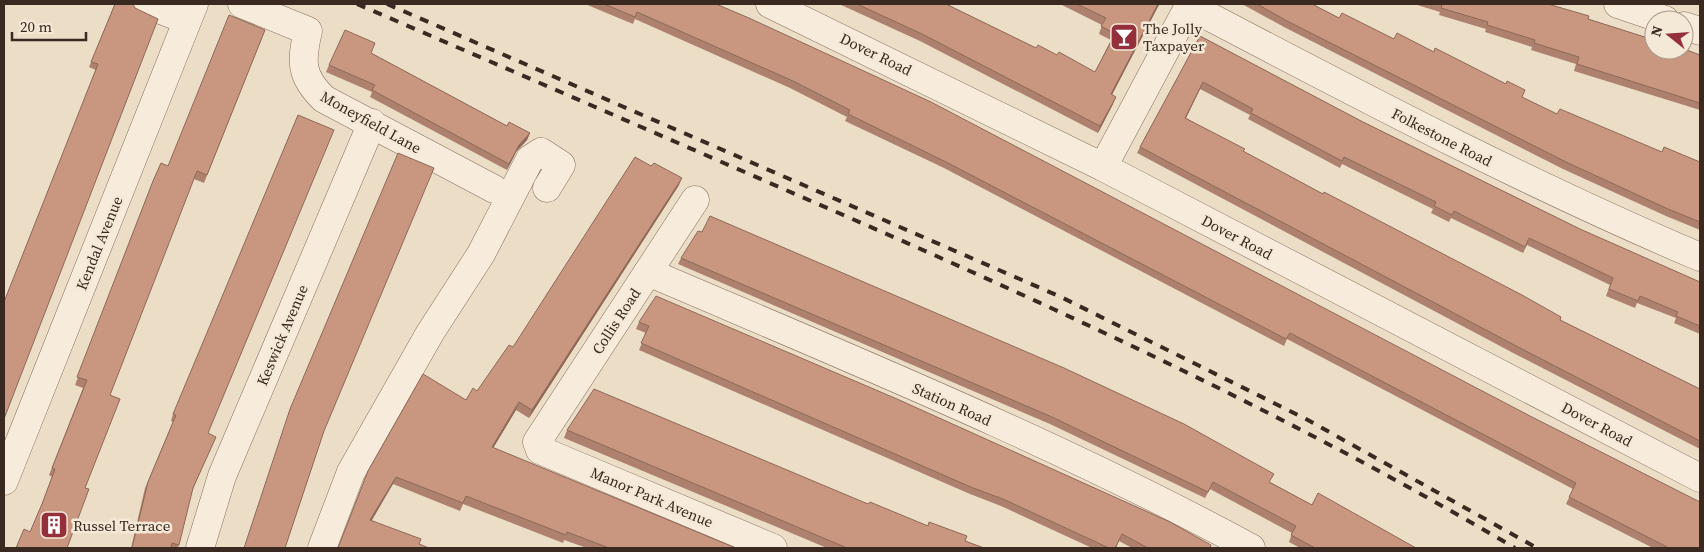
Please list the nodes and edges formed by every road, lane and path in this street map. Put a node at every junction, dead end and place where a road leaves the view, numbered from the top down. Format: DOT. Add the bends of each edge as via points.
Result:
graph roads {
  1 [pos="145,4"];
  2 [pos="242,4"];
  3 [pos="770,4"];
  4 [pos="1618,4"];
  5 [pos="1190,5"];
  6 [pos="190,12"];
  7 [pos="1644,13"];
  8 [pos="372,124"];
  9 [pos="1103,167"];
  10 [pos="547,188"];
  11 [pos="494,189"];
  12 [pos="695,200"];
  13 [pos="1700,256"];
  14 [pos="648,272"];
  15 [pos="537,442"];
  16 [pos="1700,478"];
  17 [pos="4,481"];
  18 [pos="1239,545"];
  19 [pos="200,548"];
  20 [pos="322,548"];
  21 [pos="773,548"];
  1 -- 6 [label="street"];
  2 -- 8 [label="street, Moneyfield Lane" via="308,30 303,53 305,72 311,86 324,99"];
  3 -- 9 [label="street, Dover Road"];
  4 -- 7 [label="street"];
  5 -- 9 [label="street"];
  5 -- 13 [label="street, Folkestone Road" via="1453,144 1616,221"];
  6 -- 17 [label="street, Kendal Avenue"];
  8 -- 11 [label="street, Moneyfield Lane"];
  8 -- 19 [label="street, Keswick Avenue" via="222,476"];
  9 -- 16 [label="street, Dover Road"];
  10 -- 20 [label="street" via="561,165 541,152 530,159 481,254 430,333 351,472"];
  12 -- 14 [label="street, Collis Road"];
  14 -- 15 [label="street, Collis Road"];
  14 -- 18 [label="street, Station Road" via="1050,448"];
  15 -- 21 [label="street, Manor Park Avenue" via="540,450"];
}
